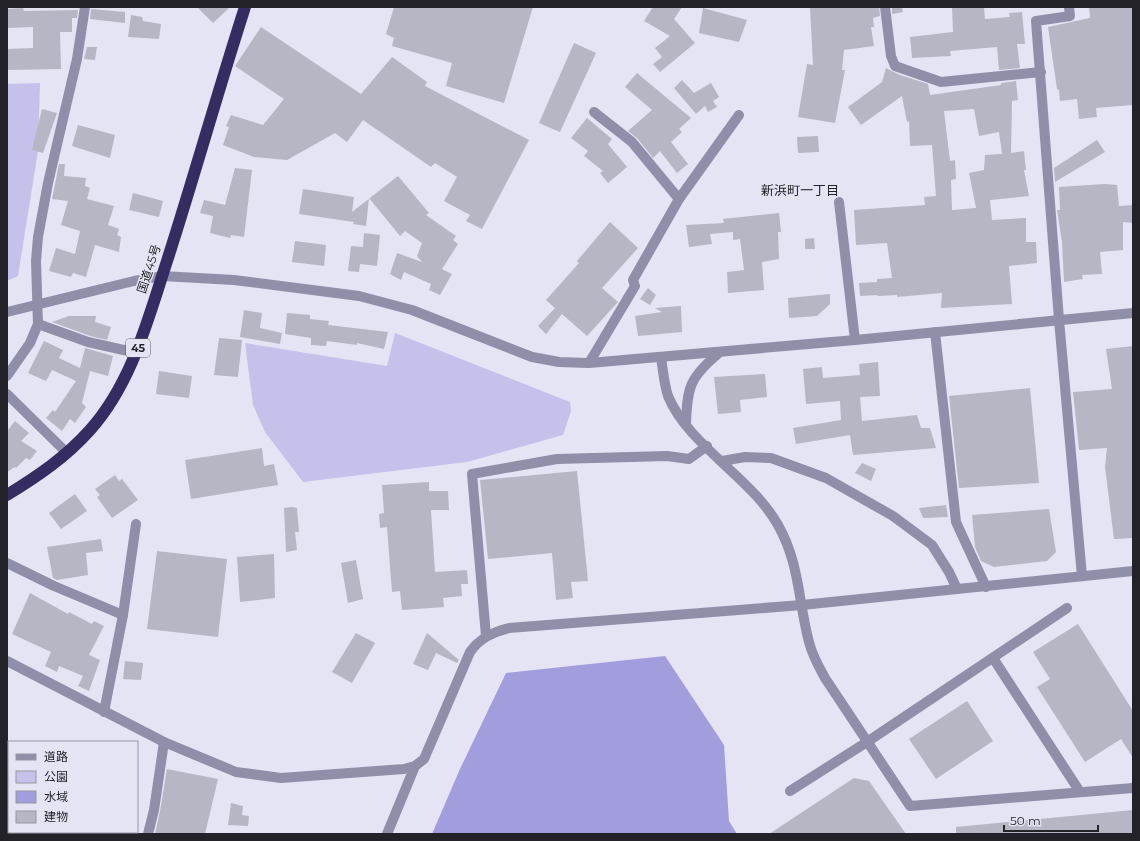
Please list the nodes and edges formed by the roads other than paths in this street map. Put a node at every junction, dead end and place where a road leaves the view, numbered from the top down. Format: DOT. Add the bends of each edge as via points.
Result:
graph roads {
  1 [pos="85,7"];
  2 [pos="244,7"];
  3 [pos="885,7"];
  4 [pos="1069,7"];
  5 [pos="1041,72"];
  6 [pos="594,112"];
  7 [pos="739,115"];
  8 [pos="679,199"];
  9 [pos="839,202"];
  10 [pos="162,276"];
  11 [pos="38,304"];
  12 [pos="7,312"];
  13 [pos="1133,313"];
  14 [pos="1059,320"];
  15 [pos="38,324"];
  16 [pos="935,332"];
  17 [pos="855,340"];
  18 [pos="137,353"];
  19 [pos="719,353"];
  20 [pos="661,357"];
  21 [pos="589,363"];
  22 [pos="7,376"];
  23 [pos="7,394"];
  24 [pos="686,424"];
  25 [pos="707,446"];
  26 [pos="67,453"];
  27 [pos="722,462"];
  28 [pos="7,495"];
  29 [pos="136,524"];
  30 [pos="7,563"];
  31 [pos="1133,571"];
  32 [pos="1082,576"];
  33 [pos="986,586"];
  34 [pos="957,589"];
  35 [pos="802,605"];
  36 [pos="1068,608"];
  37 [pos="123,615"];
  38 [pos="486,636"];
  39 [pos="992,658"];
  40 [pos="7,661"];
  41 [pos="104,712"];
  42 [pos="164,742"];
  43 [pos="868,742"];
  44 [pos="415,766"];
  45 [pos="1133,788"];
  46 [pos="790,791"];
  47 [pos="1080,792"];
  48 [pos="148,834"];
  49 [pos="387,834"];
  1 -- 11 [label="street" via="77,59 38,237"];
  2 -- 10 [label="highway, 国道45号 / 45"];
  3 -- 5 [label="street" via="891,56 895,66 941,82"];
  4 -- 5 [label="street" via="1070,16 1036,21"];
  5 -- 14 [label="street"];
  6 -- 8 [label="street" via="632,142"];
  7 -- 8 [label="street"];
  8 -- 21 [label="street" via="633,280 635,286"];
  9 -- 17 [label="street"];
  10 -- 11 [label="street"];
  10 -- 18 [label="highway, 国道45号 / 45"];
  10 -- 21 [label="street" via="234,280 359,296 412,310 532,357 559,362"];
  11 -- 12 [label="street"];
  11 -- 15 [label="street"];
  13 -- 14 [label="street"];
  14 -- 16 [label="street"];
  14 -- 32 [label="street"];
  15 -- 18 [label="street" via="88,342"];
  15 -- 22 [label="street" via="30,343"];
  16 -- 17 [label="street"];
  16 -- 33 [label="street" via="956,522"];
  17 -- 19 [label="street"];
  18 -- 26 [label="highway, 国道45号 / 45" via="115,395 90,429"];
  19 -- 20 [label="street"];
  19 -- 24 [label="street" via="701,367 691,384 686,399"];
  20 -- 21 [label="street"];
  20 -- 24 [label="street" via="668,396"];
  23 -- 26 [label="street"];
  24 -- 25 [label="street"];
  25 -- 27 [label="street"];
  25 -- 38 [label="street" via="689,459 667,456 558,459 472,474"];
  26 -- 28 [label="highway, 国道45号 / 45"];
  27 -- 34 [label="street" via="745,457 771,458 826,478 893,516 932,545"];
  27 -- 35 [label="street" via="764,505 777,524 789,546"];
  29 -- 37 [label="street"];
  30 -- 37 [label="street"];
  31 -- 32 [label="street"];
  32 -- 33 [label="street"];
  33 -- 34 [label="street"];
  34 -- 35 [label="street"];
  35 -- 38 [label="street" via="509,628"];
  35 -- 43 [label="street" via="814,658"];
  36 -- 39 [label="street"];
  37 -- 41 [label="street"];
  38 -- 44 [label="street" via="476,643 470,652 429,750 424,759"];
  39 -- 43 [label="street"];
  39 -- 47 [label="street"];
  40 -- 41 [label="street"];
  41 -- 42 [label="street"];
  42 -- 44 [label="street" via="236,772 281,778"];
  42 -- 48 [label="street"];
  43 -- 46 [label="street"];
  43 -- 47 [label="street" via="910,806"];
  44 -- 49 [label="street"];
  45 -- 47 [label="street"];
}
